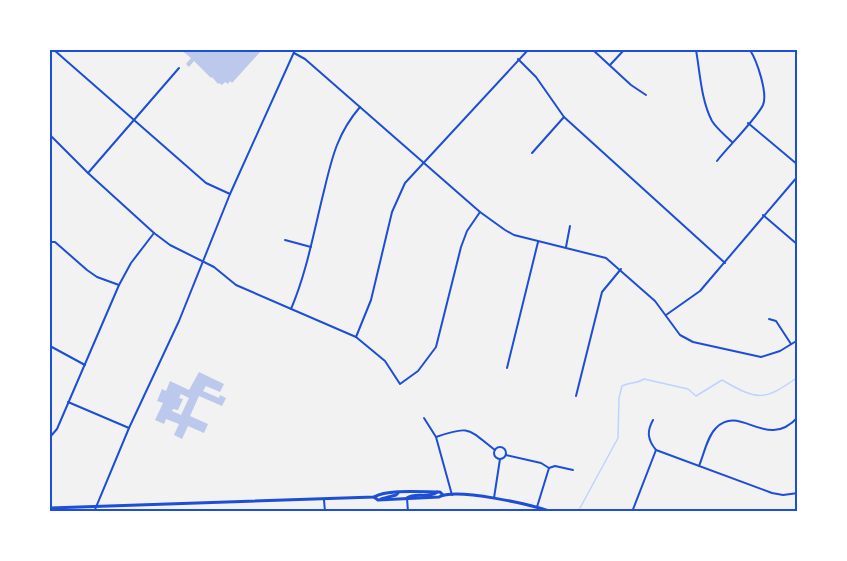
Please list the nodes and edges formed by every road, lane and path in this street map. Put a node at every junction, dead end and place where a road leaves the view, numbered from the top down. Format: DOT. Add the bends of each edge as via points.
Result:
graph roads {
  1 [pos="54,50"];
  2 [pos="528,50"];
  3 [pos="592,50"];
  4 [pos="624,50"];
  5 [pos="696,50"];
  6 [pos="750,50"];
  7 [pos="295,51"];
  8 [pos="518,59"];
  9 [pos="610,65"];
  10 [pos="179,68"];
  11 [pos="646,95"];
  12 [pos="361,106"];
  13 [pos="564,117"];
  14 [pos="134,121"];
  15 [pos="748,123"];
  16 [pos="50,135"];
  17 [pos="733,142"];
  18 [pos="532,153"];
  19 [pos="717,161"];
  20 [pos="424,162"];
  21 [pos="798,165"];
  22 [pos="88,173"];
  23 [pos="798,176"];
  24 [pos="230,194"];
  25 [pos="480,212"];
  26 [pos="763,215"];
  27 [pos="570,226"];
  28 [pos="154,233"];
  29 [pos="285,240"];
  30 [pos="50,242"];
  31 [pos="538,242"];
  32 [pos="798,245"];
  33 [pos="311,247"];
  34 [pos="566,247"];
  35 [pos="204,261"];
  36 [pos="725,263"];
  37 [pos="621,270"];
  38 [pos="119,285"];
  39 [pos="291,309"];
  40 [pos="666,315"];
  41 [pos="769,319"];
  42 [pos="356,337"];
  43 [pos="798,339"];
  44 [pos="791,344"];
  45 [pos="50,346"];
  46 [pos="85,365"];
  47 [pos="507,368"];
  48 [pos="576,396"];
  49 [pos="68,402"];
  50 [pos="798,417"];
  51 [pos="424,418"];
  52 [pos="653,420"];
  53 [pos="129,428"];
  54 [pos="50,437"];
  55 [pos="436,437"];
  56 [pos="495,450"];
  57 [pos="656,450"];
  58 [pos="506,455"];
  59 [pos="500,459"];
  60 [pos="699,466"];
  61 [pos="549,468"];
  62 [pos="573,470"];
  63 [pos="437,492"];
  64 [pos="398,493"];
  65 [pos="798,493"];
  66 [pos="443,495"];
  67 [pos="452,495"];
  68 [pos="374,497"];
  69 [pos="406,498"];
  70 [pos="494,498"];
  71 [pos="324,500"];
  72 [pos="380,500"];
  73 [pos="97,507"];
  74 [pos="537,507"];
  75 [pos="50,508"];
  76 [pos="94,512"];
  77 [pos="325,512"];
  78 [pos="408,512"];
  79 [pos="552,512"];
  80 [pos="632,512"];
  1 -- 14 [label="street"];
  2 -- 8 [label="street"];
  3 -- 9 [label="street"];
  4 -- 9 [label="street"];
  5 -- 17 [label="street" via="711,117"];
  6 -- 15 [label="street" via="759,69 764,101"];
  7 -- 12 [label="street"];
  7 -- 24 [label="street"];
  8 -- 13 [label="street" via="537,78"];
  8 -- 20 [label="street"];
  9 -- 11 [label="street"];
  10 -- 14 [label="street"];
  12 -- 20 [label="street"];
  12 -- 33 [label="street" via="336,143"];
  13 -- 18 [label="street"];
  13 -- 36 [label="street"];
  14 -- 22 [label="street"];
  14 -- 24 [label="street" via="206,183"];
  15 -- 17 [label="street"];
  15 -- 21 [label="street"];
  16 -- 22 [label="street"];
  17 -- 19 [label="street"];
  20 -- 25 [label="street"];
  20 -- 42 [label="street" via="397,197 371,300"];
  22 -- 28 [label="street"];
  23 -- 26 [label="street"];
  24 -- 35 [label="street"];
  25 -- 31 [label="street" via="505,230"];
  25 -- 42 [label="street" via="461,247 436,347 418,371 400,384 385,361"];
  26 -- 32 [label="street"];
  26 -- 36 [label="street"];
  27 -- 34 [label="street"];
  28 -- 35 [label="street"];
  28 -- 38 [label="street"];
  29 -- 33 [label="street"];
  30 -- 38 [label="street" via="97,277"];
  31 -- 34 [label="street"];
  31 -- 47 [label="street"];
  33 -- 39 [label="street"];
  34 -- 37 [label="street" via="606,258"];
  35 -- 39 [label="street" via="236,285"];
  35 -- 53 [label="street"];
  36 -- 40 [label="street" via="699,291"];
  37 -- 40 [label="street"];
  37 -- 48 [label="street" via="602,292"];
  38 -- 46 [label="street"];
  39 -- 42 [label="street"];
  40 -- 44 [label="street" via="685,338 748,355 771,355"];
  41 -- 44 [label="street" via="776,321"];
  43 -- 44 [label="street"];
  45 -- 46 [label="street"];
  46 -- 49 [label="street"];
  49 -- 53 [label="street"];
  49 -- 54 [label="street"];
  50 -- 60 [label="street" via="786,428 772,431 736,420 724,422 713,432"];
  51 -- 55 [label="street"];
  52 -- 57 [label="street" via="648,433"];
  53 -- 73 [label="street"];
  55 -- 56 [label="street" via="459,429 469,431"];
  55 -- 67 [label="street"];
  56 -- 58 [label="street" via="502,448"];
  56 -- 59 [label="street"];
  57 -- 60 [label="street"];
  57 -- 80 [label="street"];
  58 -- 59 [label="street"];
  58 -- 61 [label="street"];
  59 -- 70 [label="street"];
  60 -- 65 [label="street" via="772,493"];
  61 -- 62 [label="street"];
  61 -- 74 [label="street"];
  63 -- 64 [label="main road"];
  63 -- 66 [label="main road"];
  63 -- 69 [label="main road"];
  64 -- 68 [label="main road"];
  64 -- 72 [label="main road"];
  66 -- 67 [label="main road"];
  66 -- 69 [label="main road"];
  67 -- 70 [label="main road"];
  68 -- 71 [label="main road"];
  68 -- 72 [label="main road"];
  69 -- 72 [label="main road"];
  69 -- 78 [label="street"];
  70 -- 74 [label="main road"];
  71 -- 73 [label="main road"];
  71 -- 77 [label="street"];
  73 -- 75 [label="main road"];
  73 -- 76 [label="street"];
  74 -- 79 [label="main road"];
}
